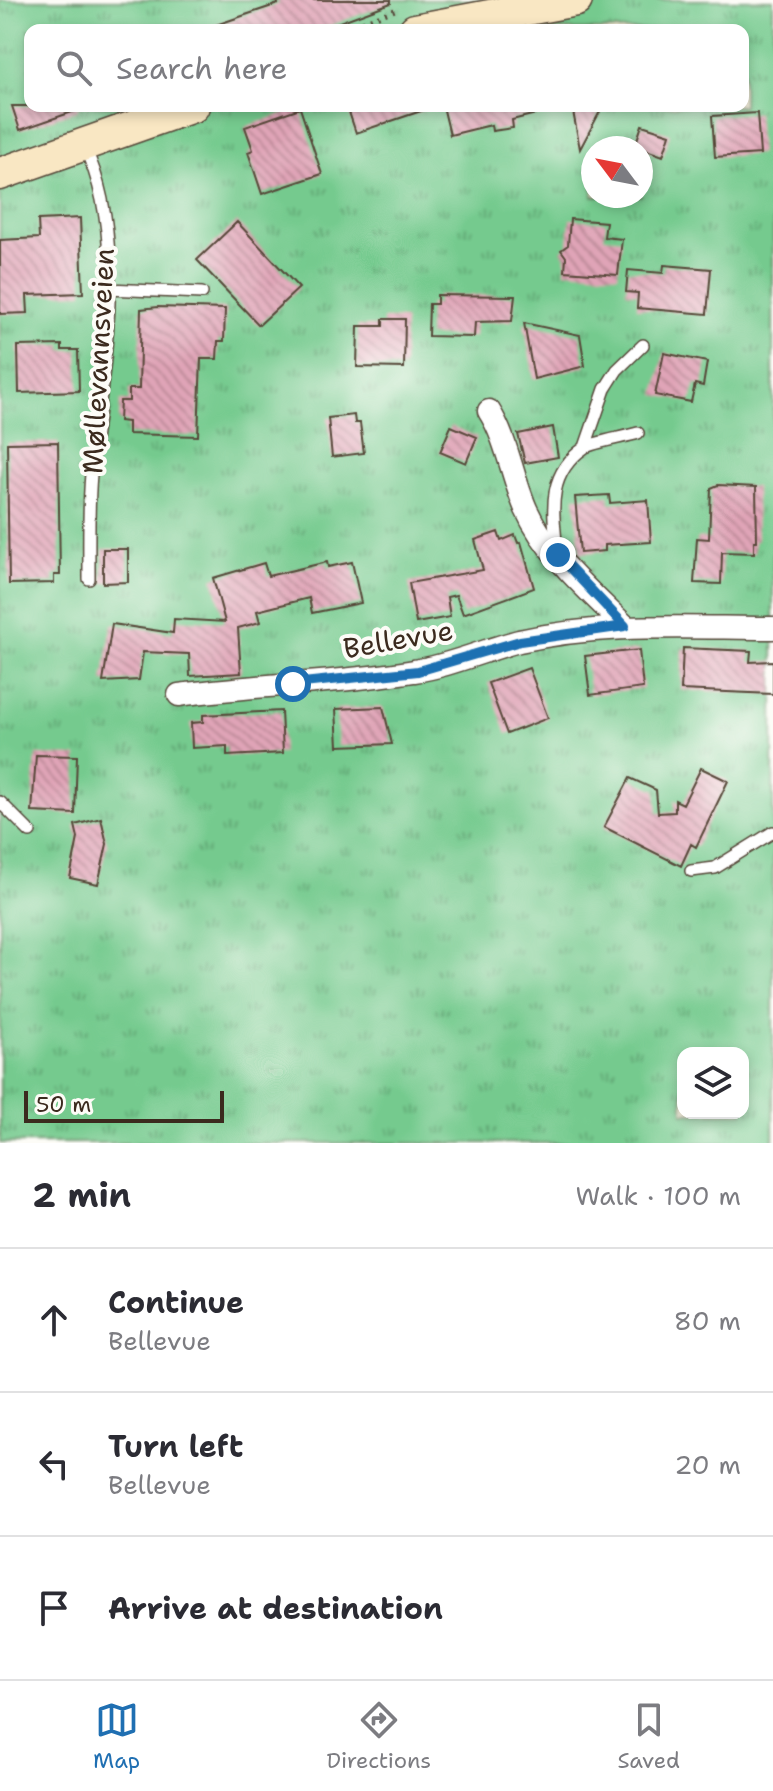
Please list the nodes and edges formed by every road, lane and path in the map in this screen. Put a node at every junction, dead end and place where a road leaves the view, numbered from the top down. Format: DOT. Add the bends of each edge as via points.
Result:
graph roads {
  1 [pos="576,0"];
  2 [pos="410,18"];
  3 [pos="375,24"];
  4 [pos="177,112"];
  5 [pos="84,146"];
  6 [pos="0,174"];
  7 [pos="108,289"];
  8 [pos="202,293"];
  9 [pos="643,345"];
  10 [pos="489,411"];
  11 [pos="638,433"];
  12 [pos="585,447"];
  13 [pos="558,555"];
  14 [pos="89,579"];
  15 [pos="625,626"];
  16 [pos="773,628"];
  17 [pos="179,695"];
  18 [pos="0,802"];
  19 [pos="30,832"];
  20 [pos="773,832"];
  21 [pos="691,871"];
  1 -- 2 [label="main road"];
  2 -- 3 [label="path"];
  4 -- 5 [label="main road"];
  5 -- 6 [label="main road"];
  5 -- 7 [label="lane, Møllevannsveien" via="104,204"];
  7 -- 8 [label="lane"];
  7 -- 14 [label="lane, Møllevannsveien" via="91,478"];
  9 -- 12 [label="lane" via="605,389"];
  10 -- 13 [label="street" via="527,512"];
  11 -- 12 [label="lane"];
  12 -- 13 [label="lane" via="563,469 553,491"];
  13 -- 15 [label="street"];
  15 -- 16 [label="street, Bellevue"];
  15 -- 17 [label="street, Bellevue" via="520,641 418,671"];
  18 -- 19 [label="lane"];
  20 -- 21 [label="lane" via="715,868"];
}
